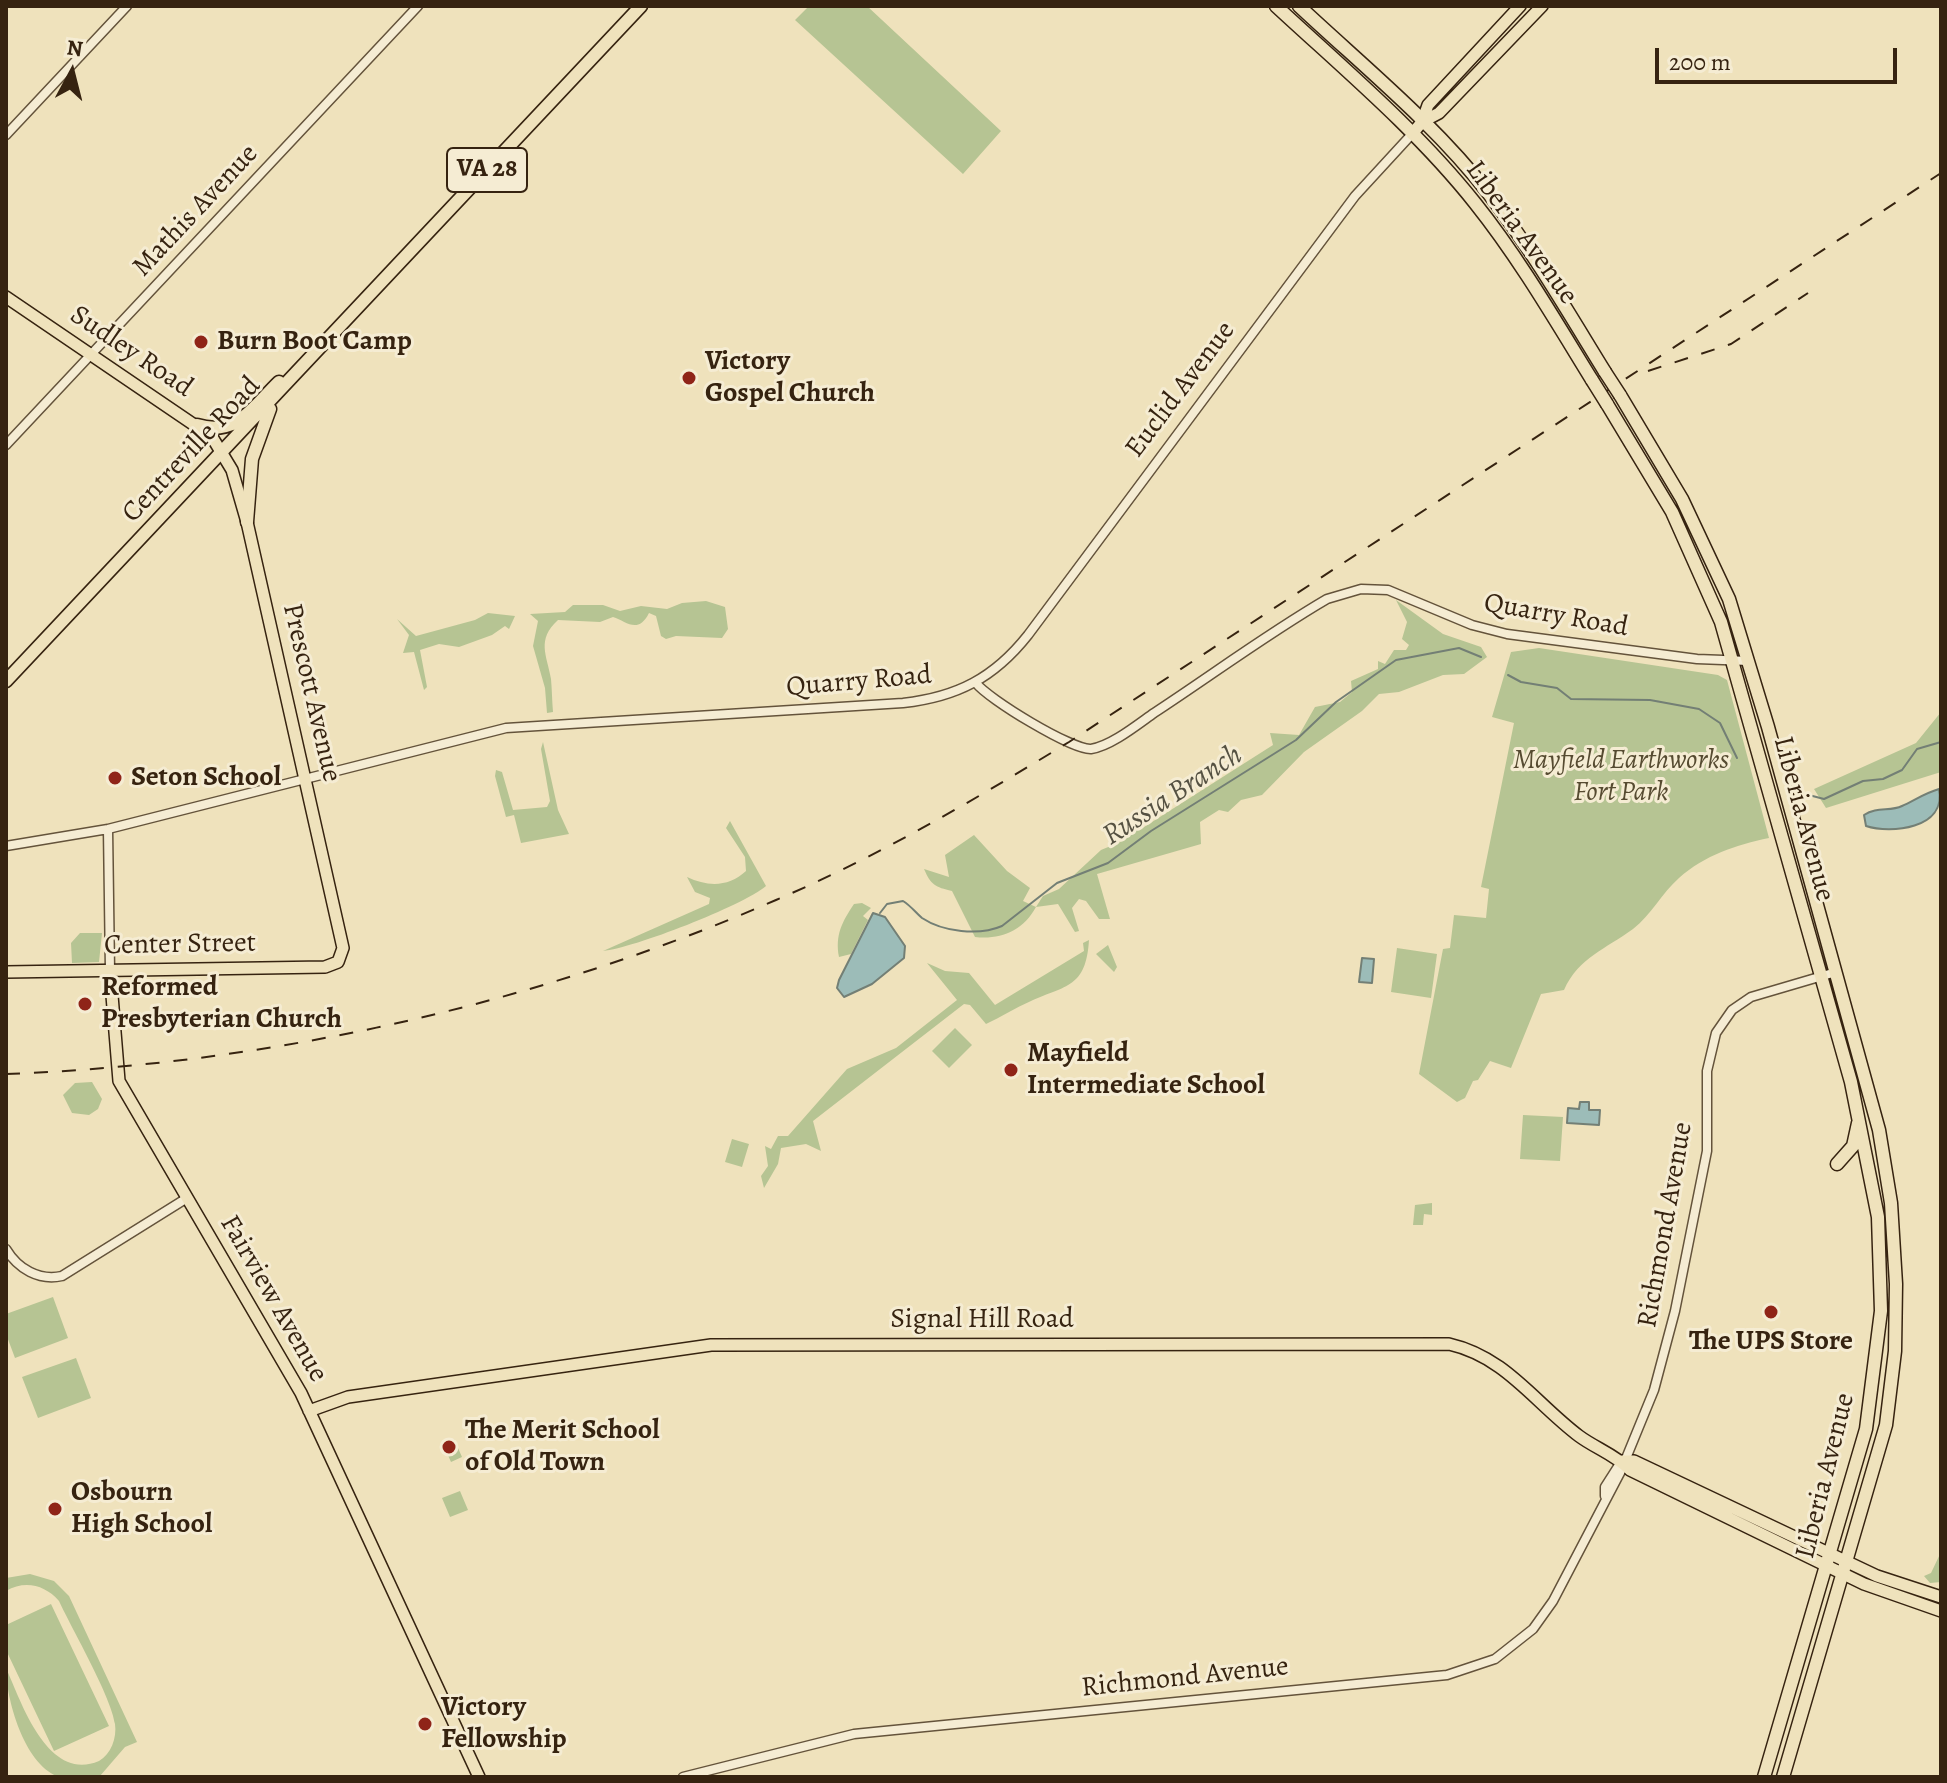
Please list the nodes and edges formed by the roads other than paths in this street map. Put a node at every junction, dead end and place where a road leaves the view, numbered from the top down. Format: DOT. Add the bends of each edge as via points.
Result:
graph roads {
  1 [pos="127,6"];
  2 [pos="418,6"];
  3 [pos="641,6"];
  4 [pos="1276,6"];
  5 [pos="1299,6"];
  6 [pos="1520,6"];
  7 [pos="1542,6"];
  8 [pos="1422,122"];
  9 [pos="1412,134"];
  10 [pos="6,135"];
  11 [pos="6,297"];
  12 [pos="91,355"];
  13 [pos="299,372"];
  14 [pos="276,397"];
  15 [pos="197,425"];
  16 [pos="6,445"];
  17 [pos="223,453"];
  18 [pos="247,522"];
  19 [pos="1733,661"];
  20 [pos="1749,661"];
  21 [pos="6,681"];
  22 [pos="976,683"];
  23 [pos="306,777"];
  24 [pos="108,829"];
  25 [pos="6,846"];
  26 [pos="343,948"];
  27 [pos="110,971"];
  28 [pos="6,972"];
  29 [pos="1836,972"];
  30 [pos="1822,976"];
  31 [pos="1859,1112"];
  32 [pos="1837,1164"];
  33 [pos="187,1198"];
  34 [pos="6,1249"];
  35 [pos="309,1411"];
  36 [pos="1622,1461"];
  37 [pos="1689,1498"];
  38 [pos="1735,1508"];
  39 [pos="1830,1560"];
  40 [pos="1845,1568"];
  41 [pos="1941,1597"];
  42 [pos="1941,1611"];
  43 [pos="479,1777"];
  44 [pos="683,1777"];
  45 [pos="1764,1777"];
  46 [pos="1783,1777"];
  1 -- 10 [label="street"];
  2 -- 12 [label="street, Mathis Avenue"];
  3 -- 13 [label="highway, Centreville Road / VA 28"];
  4 -- 9 [label="highway, Liberia Avenue"];
  5 -- 8 [label="highway, Liberia Avenue"];
  6 -- 8 [label="main road, Euclid Avenue" via="1428,105"];
  7 -- 8 [label="main road, Euclid Avenue" via="1439,113"];
  8 -- 9 [label="main road, Euclid Avenue"];
  8 -- 20 [label="highway, Liberia Avenue, bridge" via="1496,204 1620,395 1701,536"];
  9 -- 19 [label="highway, Liberia Avenue, bridge" via="1499,233 1607,404 1689,546"];
  9 -- 22 [label="street, Euclid Avenue" via="1355,196 1010,658"];
  11 -- 12 [label="main road, Sudley Road"];
  12 -- 15 [label="main road, Sudley Road"];
  12 -- 16 [label="street, Mathis Avenue"];
  13 -- 14 [label="highway, Centreville Road / VA 28"];
  13 -- 15 [label="highway" via="281,380 229,427"];
  14 -- 17 [label="highway, Centreville Road / VA 28"];
  14 -- 18 [label="highway" via="252,459"];
  15 -- 17 [label="main road, Sudley Road"];
  17 -- 18 [label="main road, Prescott Avenue"];
  17 -- 21 [label="highway, Centreville Road / VA 28"];
  18 -- 23 [label="main road, Prescott Avenue"];
  19 -- 20 [label="street, Quarry Road"];
  19 -- 22 [label="street, Quarry Road" via="1507,634 1375,588 1327,599 1136,726 1092,748 1076,746 987,696"];
  19 -- 30 [label="highway, Liberia Avenue"];
  20 -- 29 [label="highway, Liberia Avenue"];
  22 -- 23 [label="street, Quarry Road" via="946,697 903,703 506,728"];
  23 -- 24 [label="street, Quarry Road"];
  23 -- 26 [label="main road, Prescott Avenue"];
  24 -- 25 [label="street, Quarry Road"];
  24 -- 27 [label="street, Fairview Avenue"];
  26 -- 27 [label="main road, Center Street" via="338,962 325,967"];
  27 -- 28 [label="main road, Center Street"];
  27 -- 33 [label="main road, Fairview Avenue" via="119,1081"];
  29 -- 30 [label="street, Richmond Avenue"];
  29 -- 40 [label="highway, Liberia Avenue" via="1884,1155 1896,1284 1886,1425"];
  30 -- 31 [label="highway, Liberia Avenue"];
  30 -- 36 [label="street, Richmond Avenue" via="1744,1001 1713,1039 1707,1071 1707,1151 1675,1311 1654,1390"];
  31 -- 32 [label="highway" via="1855,1141"];
  31 -- 39 [label="highway, Liberia Avenue" via="1878,1217 1881,1311 1866,1429"];
  33 -- 34 [label="street" via="69,1273 34,1274"];
  33 -- 35 [label="main road, Fairview Avenue"];
  35 -- 36 [label="main road, Signal Hill Road" via="348,1397 711,1345 1431,1343 1492,1359 1576,1434"];
  35 -- 43 [label="main road, Fairview Avenue"];
  36 -- 37 [label="main road, Signal Hill Road" via="1630,1470"];
  36 -- 38 [label="main road, Signal Hill Road" via="1634,1461"];
  36 -- 44 [label="street, Richmond Avenue" via="1544,1616 1509,1650 1464,1671 854,1734"];
  37 -- 38 [label="main road"];
  37 -- 39 [label="main road, Signal Hill Road"];
  38 -- 39 [label="main road, Signal Hill Road"];
  39 -- 40 [label="main road, Signal Hill Road"];
  39 -- 45 [label="highway, Liberia Avenue"];
  40 -- 41 [label="main road, Signal Hill Road"];
  40 -- 42 [label="main road, Signal Hill Road" via="1900,1598"];
  40 -- 46 [label="highway, Liberia Avenue"];
}
